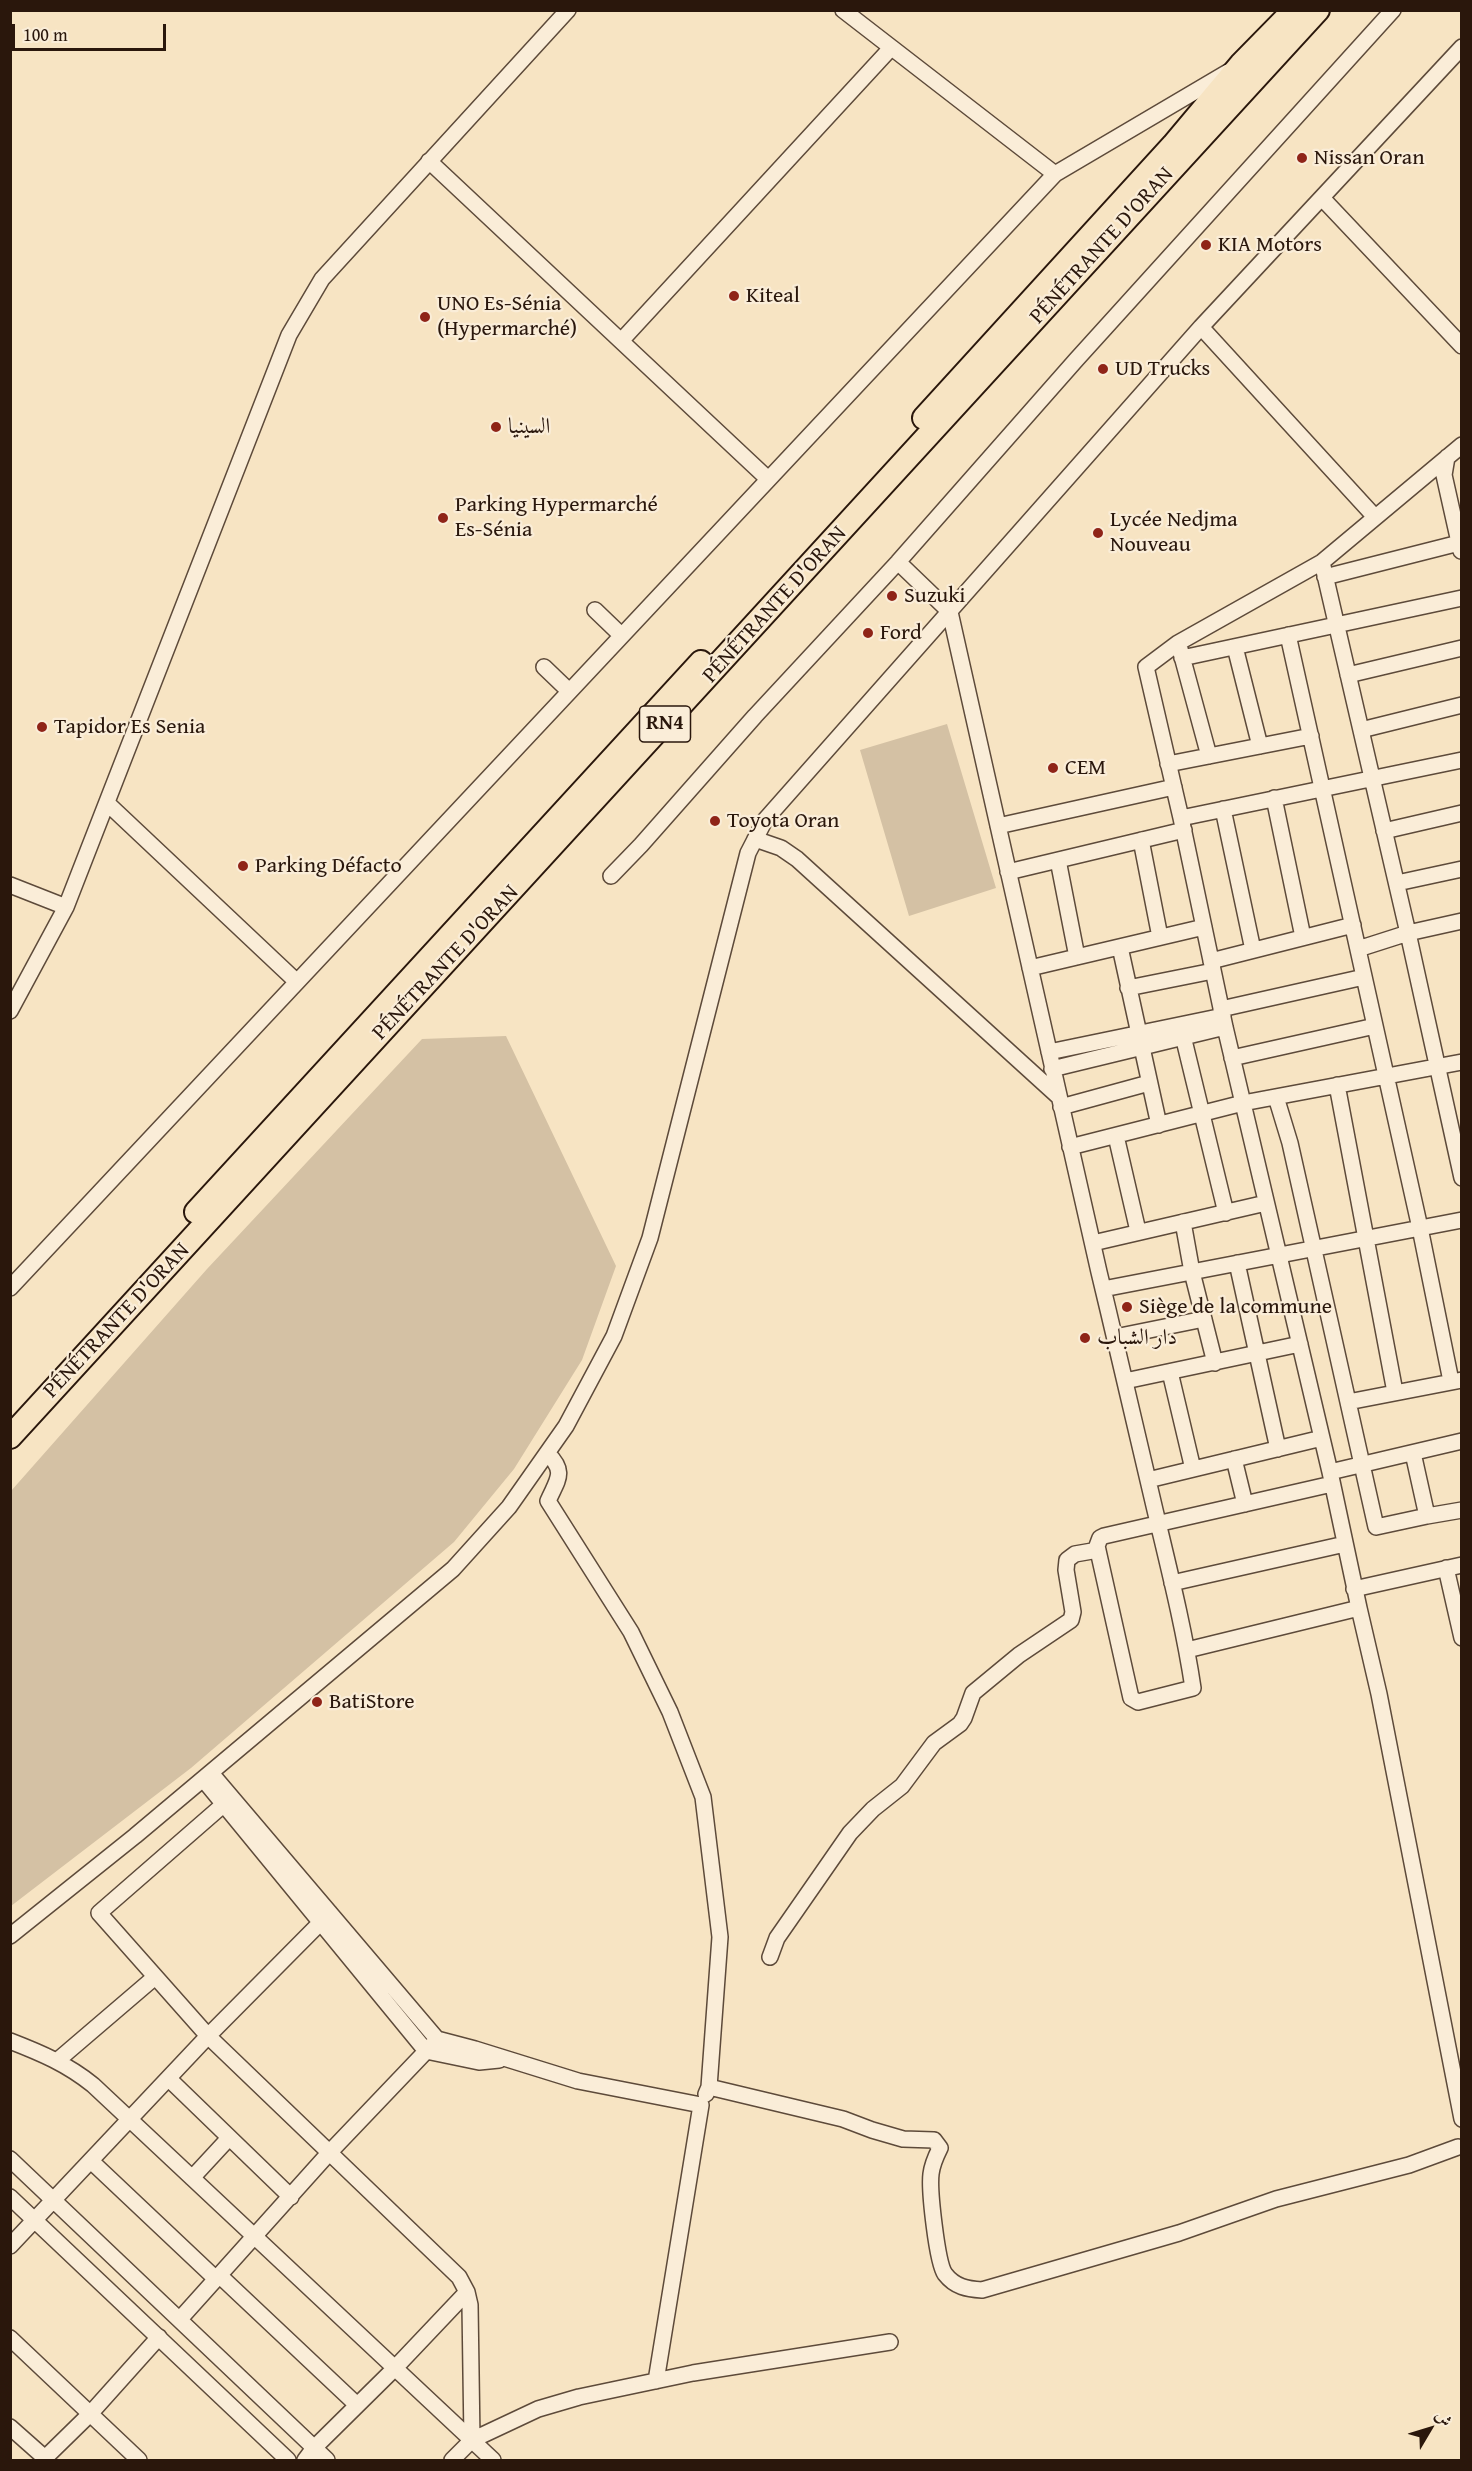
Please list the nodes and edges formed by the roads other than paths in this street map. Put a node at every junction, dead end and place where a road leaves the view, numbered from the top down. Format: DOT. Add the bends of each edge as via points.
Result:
graph roads {
  1 [pos="568,10"];
  2 [pos="843,10"];
  3 [pos="1294,10"];
  4 [pos="1318,10"];
  5 [pos="1394,10"];
  6 [pos="1461,47"];
  7 [pos="891,48"];
  8 [pos="1241,64"];
  9 [pos="429,161"];
  10 [pos="1055,174"];
  11 [pos="1322,198"];
  12 [pos="1201,327"];
  13 [pos="621,341"];
  14 [pos="1461,346"];
  15 [pos="1461,445"];
  16 [pos="1447,457"];
  17 [pos="768,479"];
  18 [pos="1375,517"];
  19 [pos="1460,548"];
  20 [pos="898,562"];
  21 [pos="1323,570"];
  22 [pos="1461,598"];
  23 [pos="595,610"];
  24 [pos="950,612"];
  25 [pos="1336,625"];
  26 [pos="621,635"];
  27 [pos="1288,635"];
  28 [pos="1235,647"];
  29 [pos="1461,648"];
  30 [pos="1180,651"];
  31 [pos="544,667"];
  32 [pos="1348,675"];
  33 [pos="569,691"];
  34 [pos="1461,705"];
  35 [pos="1361,730"];
  36 [pos="1311,736"];
  37 [pos="1260,746"];
  38 [pos="1209,756"];
  39 [pos="1461,760"];
  40 [pos="1168,764"];
  41 [pos="1372,778"];
  42 [pos="1174,787"];
  43 [pos="1323,788"];
  44 [pos="1274,798"];
  45 [pos="107,803"];
  46 [pos="1223,809"];
  47 [pos="1461,813"];
  48 [pos="1182,824"];
  49 [pos="998,826"];
  50 [pos="1384,831"];
  51 [pos="755,839"];
  52 [pos="1141,840"];
  53 [pos="1058,860"];
  54 [pos="1461,869"];
  55 [pos="1008,872"];
  56 [pos="611,876"];
  57 [pos="1397,883"];
  58 [pos="10,885"];
  59 [pos="66,906"];
  60 [pos="1461,922"];
  61 [pos="1353,925"];
  62 [pos="1204,927"];
  63 [pos="1408,933"];
  64 [pos="1160,937"];
  65 [pos="1303,937"];
  66 [pos="1120,947"];
  67 [pos="1358,949"];
  68 [pos="1253,950"];
  69 [pos="1077,957"];
  70 [pos="1212,966"];
  71 [pos="1030,968"];
  72 [pos="1364,977"];
  73 [pos="297,981"];
  74 [pos="1128,988"];
  75 [pos="10,1011"];
  76 [pos="1223,1018"];
  77 [pos="1375,1026"];
  78 [pos="1183,1036"];
  79 [pos="1139,1040"];
  80 [pos="1049,1052"];
  81 [pos="1232,1058"];
  82 [pos="1461,1062"];
  83 [pos="1438,1067"];
  84 [pos="1053,1069"];
  85 [pos="1386,1075"];
  86 [pos="1149,1083"];
  87 [pos="1337,1085"];
  88 [pos="1276,1097"];
  89 [pos="1060,1102"];
  90 [pos="1243,1103"];
  91 [pos="1202,1114"];
  92 [pos="1455,1117"];
  93 [pos="1159,1125"];
  94 [pos="1116,1136"];
  95 [pos="1070,1147"];
  96 [pos="1461,1171"];
  97 [pos="1266,1203"];
  98 [pos="1226,1213"];
  99 [pos="1461,1220"];
  100 [pos="1183,1222"];
  101 [pos="1420,1228"];
  102 [pos="1138,1232"];
  103 [pos="1367,1238"];
  104 [pos="1093,1243"];
  105 [pos="1312,1249"];
  106 [pos="1279,1255"];
  107 [pos="1237,1263"];
  108 [pos="1192,1272"];
  109 [pos="10,1288"];
  110 [pos="1104,1289"];
  111 [pos="1204,1319"];
  112 [pos="1115,1337"];
  113 [pos="1300,1344"];
  114 [pos="1257,1354"];
  115 [pos="1215,1362"];
  116 [pos="1170,1372"];
  117 [pos="1125,1381"];
  118 [pos="1456,1381"];
  119 [pos="1395,1392"];
  120 [pos="1348,1402"];
  121 [pos="10,1417"];
  122 [pos="10,1437"];
  123 [pos="1322,1438"];
  124 [pos="1461,1441"];
  125 [pos="1278,1449"];
  126 [pos="1413,1453"];
  127 [pos="547,1454"];
  128 [pos="1234,1459"];
  129 [pos="1362,1465"];
  130 [pos="1193,1469"];
  131 [pos="1331,1478"];
  132 [pos="1148,1480"];
  133 [pos="1245,1504"];
  134 [pos="1461,1509"];
  135 [pos="1427,1516"];
  136 [pos="1158,1525"];
  137 [pos="1345,1544"];
  138 [pos="1098,1550"];
  139 [pos="1461,1564"];
  140 [pos="1446,1568"];
  141 [pos="1172,1583"];
  142 [pos="1354,1589"];
  143 [pos="1359,1608"];
  144 [pos="1461,1635"];
  145 [pos="1187,1650"];
  146 [pos="207,1776"];
  147 [pos="223,1805"];
  148 [pos="324,1918"];
  149 [pos="10,1936"];
  150 [pos="770,1957"];
  151 [pos="155,1977"];
  152 [pos="208,2036"];
  153 [pos="437,2039"];
  154 [pos="10,2041"];
  155 [pos="426,2051"];
  156 [pos="58,2060"];
  157 [pos="509,2060"];
  158 [pos="169,2079"];
  159 [pos="709,2088"];
  160 [pos="702,2105"];
  161 [pos="1461,2119"];
  162 [pos="130,2121"];
  163 [pos="229,2138"];
  164 [pos="1458,2147"];
  165 [pos="329,2153"];
  166 [pos="10,2159"];
  167 [pos="91,2161"];
  168 [pos="192,2178"];
  169 [pos="10,2197"];
  170 [pos="291,2197"];
  171 [pos="54,2200"];
  172 [pos="35,2220"];
  173 [pos="254,2237"];
  174 [pos="10,2246"];
  175 [pos="216,2279"];
  176 [pos="467,2292"];
  177 [pos="180,2319"];
  178 [pos="159,2337"];
  179 [pos="10,2338"];
  180 [pos="890,2342"];
  181 [pos="394,2369"];
  182 [pos="656,2380"];
  183 [pos="354,2408"];
  184 [pos="90,2414"];
  185 [pos="10,2427"];
  186 [pos="472,2440"];
  187 [pos="310,2454"];
  188 [pos="131,2458"];
  189 [pos="45,2460"];
  190 [pos="288,2460"];
  191 [pos="327,2460"];
  192 [pos="452,2460"];
  193 [pos="493,2460"];
  1 -- 9 [label="street"];
  2 -- 7 [label="street"];
  3 -- 8 [label="highway, PÉNÉTRANTE D'ORAN / RN4"];
  4 -- 122 [label="highway, PÉNÉTRANTE D'ORAN / RN4"];
  5 -- 20 [label="street"];
  6 -- 11 [label="street"];
  7 -- 10 [label="street"];
  7 -- 13 [label="street"];
  8 -- 10 [label="street"];
  8 -- 121 [label="highway, PÉNÉTRANTE D'ORAN / RN4" via="1173,145"];
  9 -- 13 [label="street"];
  9 -- 45 [label="street" via="322,279 290,335"];
  10 -- 17 [label="street"];
  11 -- 12 [label="street"];
  11 -- 14 [label="street"];
  12 -- 18 [label="street"];
  12 -- 24 [label="street"];
  13 -- 17 [label="street"];
  15 -- 16 [label="street"];
  16 -- 18 [label="street"];
  16 -- 19 [label="street" via="1444,475"];
  17 -- 26 [label="street"];
  18 -- 21 [label="street"];
  19 -- 21 [label="street"];
  20 -- 24 [label="street"];
  20 -- 56 [label="street"];
  21 -- 25 [label="street"];
  21 -- 30 [label="street"];
  22 -- 25 [label="street"];
  23 -- 26 [label="street"];
  24 -- 49 [label="street"];
  24 -- 51 [label="street" via="765,820"];
  25 -- 27 [label="street"];
  25 -- 32 [label="street"];
  26 -- 33 [label="street"];
  27 -- 28 [label="street"];
  27 -- 36 [label="street"];
  28 -- 30 [label="street"];
  28 -- 37 [label="street"];
  29 -- 32 [label="street"];
  30 -- 38 [label="street"];
  30 -- 40 [label="street" via="1146,666"];
  31 -- 33 [label="street"];
  32 -- 35 [label="street"];
  33 -- 73 [label="street"];
  34 -- 35 [label="street"];
  35 -- 41 [label="street"];
  36 -- 37 [label="street"];
  36 -- 43 [label="street"];
  37 -- 38 [label="street"];
  38 -- 40 [label="street"];
  39 -- 41 [label="street"];
  40 -- 42 [label="street"];
  41 -- 43 [label="street"];
  41 -- 50 [label="street"];
  42 -- 48 [label="street"];
  42 -- 49 [label="street"];
  43 -- 44 [label="street"];
  43 -- 61 [label="street"];
  44 -- 46 [label="street"];
  44 -- 65 [label="street"];
  45 -- 59 [label="street"];
  45 -- 73 [label="street"];
  46 -- 48 [label="street"];
  46 -- 68 [label="street"];
  47 -- 50 [label="street"];
  48 -- 52 [label="street"];
  48 -- 62 [label="street"];
  49 -- 55 [label="street"];
  50 -- 57 [label="street"];
  51 -- 89 [label="street" via="781,848 797,859"];
  51 -- 127 [label="street" via="748,853 650,1238 614,1336"];
  52 -- 53 [label="street"];
  52 -- 64 [label="street"];
  53 -- 55 [label="street"];
  53 -- 69 [label="street"];
  54 -- 57 [label="street"];
  55 -- 71 [label="street"];
  57 -- 63 [label="street"];
  58 -- 59 [label="street"];
  59 -- 75 [label="street"];
  60 -- 63 [label="street"];
  61 -- 65 [label="street"];
  61 -- 67 [label="street"];
  62 -- 64 [label="street"];
  62 -- 70 [label="street"];
  63 -- 67 [label="street"];
  63 -- 83 [label="street"];
  64 -- 66 [label="street"];
  65 -- 68 [label="street"];
  66 -- 69 [label="street"];
  66 -- 74 [label="street"];
  67 -- 72 [label="street"];
  68 -- 70 [label="street"];
  69 -- 71 [label="street"];
  70 -- 74 [label="street"];
  70 -- 76 [label="street"];
  71 -- 80 [label="street"];
  72 -- 76 [label="street"];
  72 -- 77 [label="street"];
  73 -- 109 [label="street"];
  74 -- 79 [label="street"];
  76 -- 78 [label="street"];
  76 -- 79 [label="street"];
  76 -- 81 [label="street"];
  77 -- 81 [label="street"];
  77 -- 85 [label="street"];
  78 -- 79 [label="street"];
  78 -- 91 [label="street"];
  79 -- 80 [label="street"];
  79 -- 84 [label="street"];
  79 -- 86 [label="street"];
  80 -- 84 [label="street"];
  81 -- 90 [label="street"];
  82 -- 83 [label="street"];
  83 -- 85 [label="street"];
  83 -- 92 [label="street"];
  84 -- 89 [label="street"];
  85 -- 87 [label="street"];
  85 -- 101 [label="street"];
  86 -- 89 [label="street"];
  86 -- 93 [label="street"];
  87 -- 88 [label="street"];
  87 -- 103 [label="street"];
  88 -- 90 [label="street"];
  88 -- 105 [label="street" via="1290,1143"];
  89 -- 95 [label="street"];
  90 -- 91 [label="street"];
  90 -- 97 [label="street"];
  91 -- 93 [label="street"];
  91 -- 98 [label="street"];
  92 -- 96 [label="street"];
  93 -- 94 [label="street"];
  94 -- 95 [label="street"];
  94 -- 102 [label="street"];
  95 -- 104 [label="street"];
  97 -- 98 [label="street"];
  97 -- 106 [label="street"];
  98 -- 100 [label="street"];
  99 -- 101 [label="street"];
  100 -- 102 [label="street"];
  100 -- 108 [label="street"];
  101 -- 103 [label="street"];
  101 -- 118 [label="street"];
  102 -- 104 [label="street"];
  103 -- 105 [label="street"];
  103 -- 119 [label="street"];
  104 -- 110 [label="street"];
  105 -- 106 [label="street"];
  105 -- 120 [label="street"];
  106 -- 107 [label="street"];
  106 -- 113 [label="street"];
  107 -- 108 [label="street"];
  107 -- 114 [label="street"];
  108 -- 110 [label="street"];
  108 -- 111 [label="street"];
  110 -- 112 [label="street"];
  111 -- 112 [label="street"];
  111 -- 115 [label="street"];
  112 -- 117 [label="street"];
  113 -- 114 [label="street"];
  113 -- 123 [label="street"];
  114 -- 115 [label="street"];
  114 -- 125 [label="street"];
  115 -- 116 [label="street"];
  116 -- 117 [label="street"];
  116 -- 130 [label="street"];
  117 -- 132 [label="street"];
  118 -- 119 [label="street"];
  119 -- 120 [label="street"];
  120 -- 129 [label="street"];
  123 -- 125 [label="street"];
  123 -- 131 [label="street"];
  124 -- 126 [label="street"];
  125 -- 128 [label="street"];
  126 -- 129 [label="street"];
  126 -- 135 [label="street"];
  127 -- 146 [label="street" via="509,1508 453,1569"];
  127 -- 159 [label="street" via="558,1463 560,1475 548,1501 631,1632 670,1712 703,1797 720,1936"];
  128 -- 130 [label="street"];
  128 -- 133 [label="street"];
  129 -- 131 [label="street"];
  129 -- 135 [label="street" via="1376,1527"];
  130 -- 132 [label="street"];
  131 -- 133 [label="street"];
  131 -- 137 [label="street"];
  132 -- 136 [label="street"];
  133 -- 136 [label="street"];
  134 -- 135 [label="street"];
  136 -- 138 [label="street" via="1104,1536 1098,1541"];
  136 -- 141 [label="street"];
  137 -- 141 [label="street"];
  137 -- 142 [label="street"];
  138 -- 145 [label="street" via="1131,1698 1138,1702 1193,1688"];
  138 -- 150 [label="street" via="1072,1555 1067,1560 1073,1612 1070,1622 1019,1654 973,1693 960,1724 934,1743 902,1786 850,1833 777,1938"];
  139 -- 140 [label="street"];
  140 -- 142 [label="street"];
  140 -- 144 [label="street"];
  141 -- 145 [label="street"];
  142 -- 143 [label="street"];
  143 -- 145 [label="street"];
  143 -- 161 [label="street"];
  146 -- 147 [label="street"];
  146 -- 148 [label="street"];
  146 -- 149 [label="street"];
  147 -- 148 [label="street"];
  147 -- 151 [label="street" via="99,1912"];
  148 -- 152 [label="street"];
  148 -- 153 [label="street"];
  148 -- 155 [label="street"];
  151 -- 152 [label="street"];
  151 -- 156 [label="street"];
  152 -- 158 [label="street"];
  152 -- 165 [label="street"];
  153 -- 155 [label="street"];
  153 -- 157 [label="street"];
  154 -- 156 [label="street"];
  155 -- 157 [label="street" via="479,2061"];
  155 -- 165 [label="street"];
  156 -- 162 [label="street" via="93,2085"];
  157 -- 160 [label="street" via="578,2081"];
  158 -- 162 [label="street"];
  158 -- 163 [label="street"];
  159 -- 160 [label="street"];
  159 -- 164 [label="street" via="843,2119 903,2139 934,2140 940,2148 930,2190 943,2272 967,2289 982,2290 1179,2234 1276,2199 1408,2165"];
  160 -- 182 [label="street"];
  162 -- 167 [label="street"];
  162 -- 168 [label="street"];
  163 -- 168 [label="street"];
  163 -- 170 [label="street"];
  165 -- 170 [label="street"];
  165 -- 176 [label="street" via="459,2277"];
  166 -- 171 [label="street"];
  167 -- 171 [label="street"];
  167 -- 175 [label="street"];
  168 -- 173 [label="street"];
  169 -- 172 [label="street"];
  170 -- 173 [label="street"];
  171 -- 172 [label="street"];
  171 -- 177 [label="street"];
  172 -- 174 [label="street"];
  172 -- 178 [label="street"];
  173 -- 175 [label="street"];
  173 -- 181 [label="street"];
  175 -- 177 [label="street"];
  175 -- 183 [label="street"];
  176 -- 181 [label="street"];
  176 -- 186 [label="street" via="471,2312"];
  177 -- 187 [label="street"];
  178 -- 184 [label="street"];
  178 -- 190 [label="street"];
  179 -- 184 [label="street"];
  180 -- 182 [label="street"];
  181 -- 183 [label="street"];
  181 -- 186 [label="street"];
  182 -- 186 [label="street" via="538,2409"];
  183 -- 187 [label="street"];
  184 -- 188 [label="street"];
  184 -- 189 [label="street"];
  185 -- 189 [label="street"];
  186 -- 192 [label="street"];
  186 -- 193 [label="street"];
  187 -- 191 [label="street"];
}
